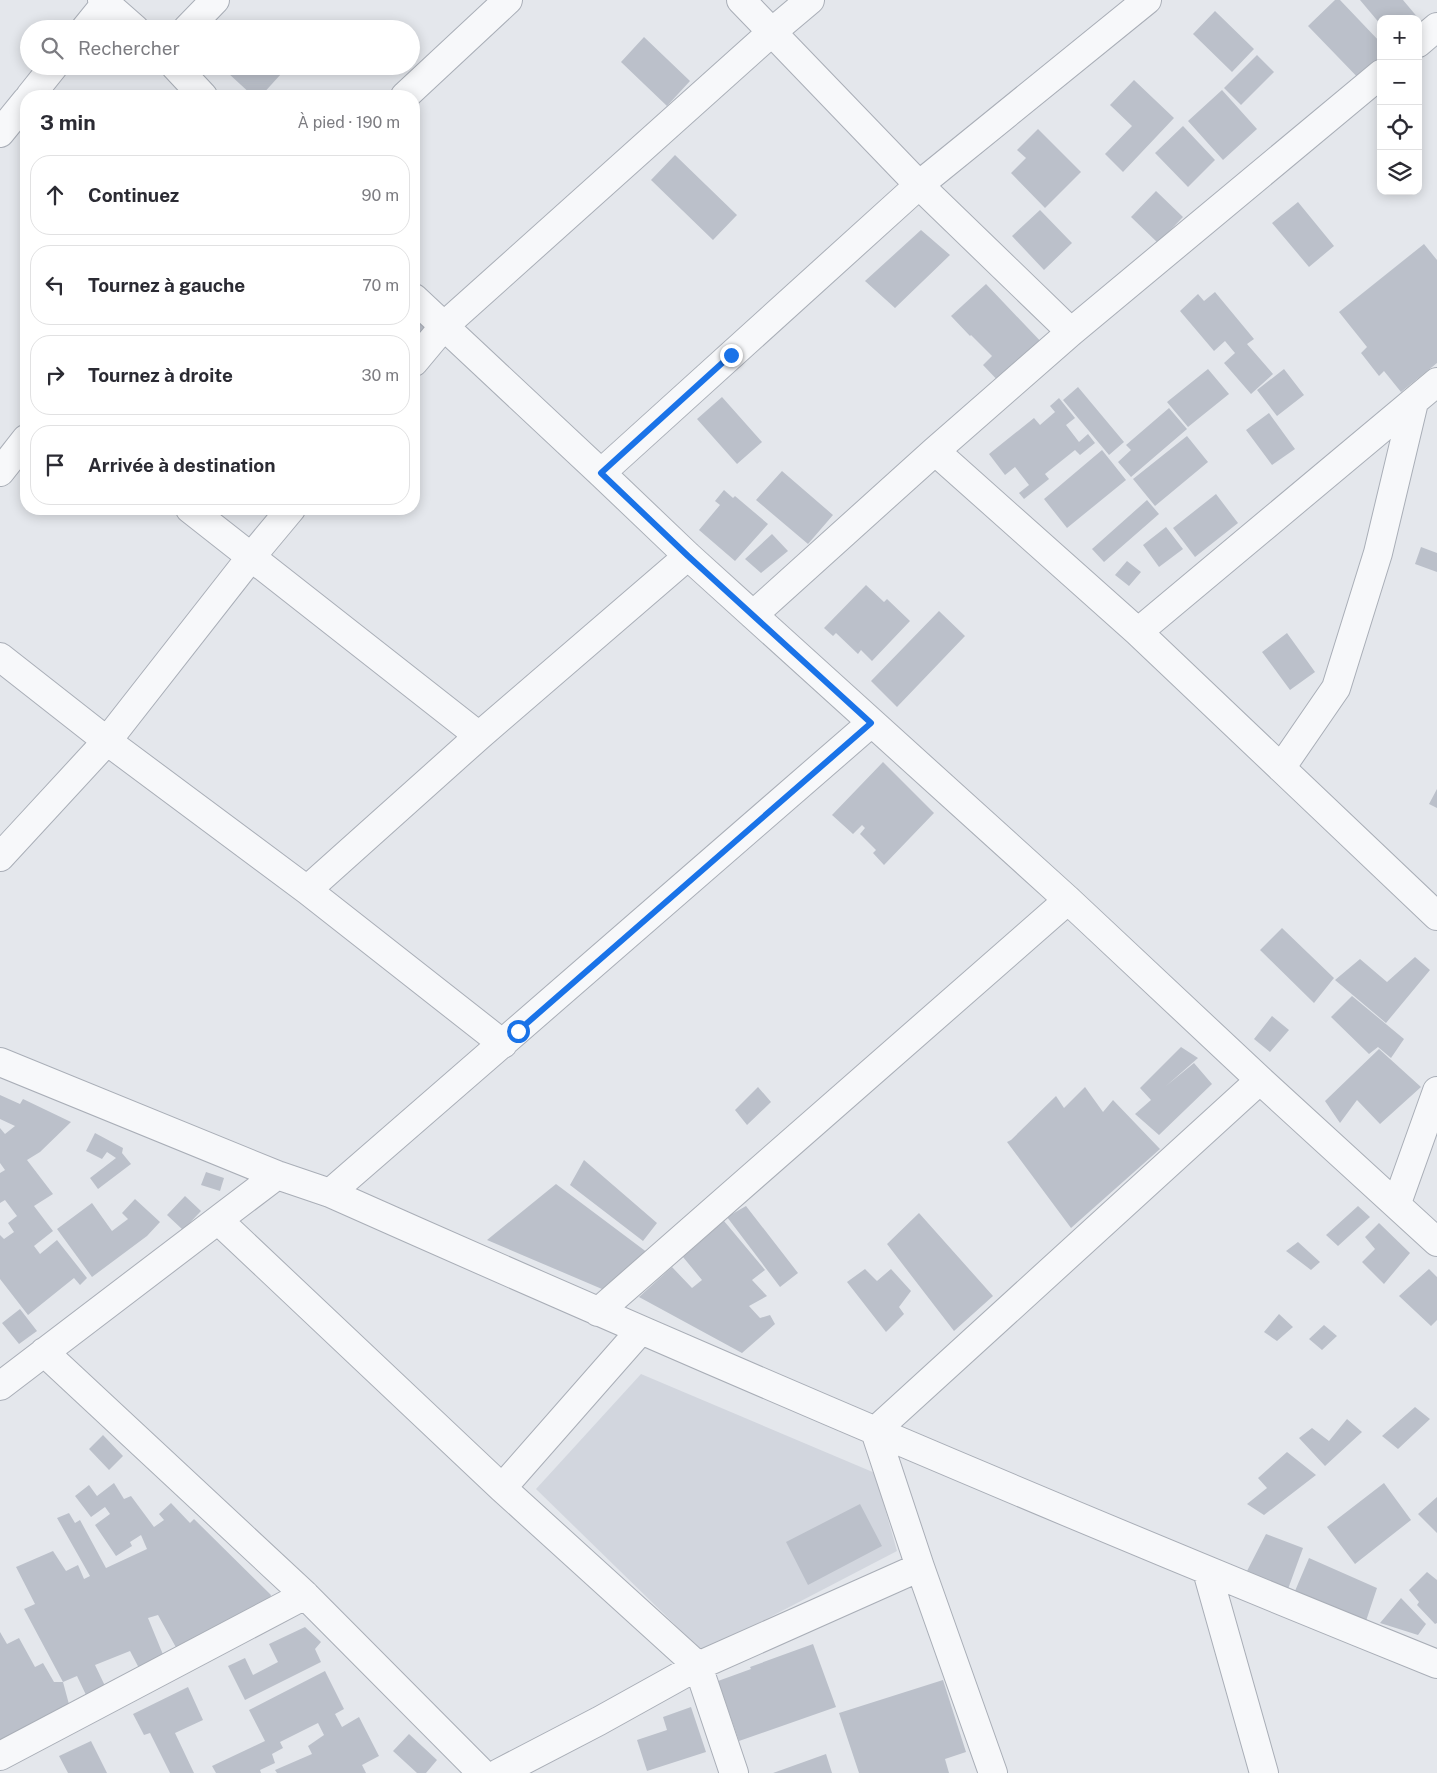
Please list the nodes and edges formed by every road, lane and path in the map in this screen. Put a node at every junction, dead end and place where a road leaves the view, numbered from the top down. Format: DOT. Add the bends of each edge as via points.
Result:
graph roads {
  1 [pos="215,0"];
  2 [pos="508,0"];
  3 [pos="741,0"];
  4 [pos="810,0"];
  5 [pos="1147,0"];
  6 [pos="104,2"];
  7 [pos="91,20"];
  8 [pos="124,20"];
  9 [pos="195,20"];
  10 [pos="1437,27"];
  11 [pos="772,32"];
  12 [pos="1422,40"];
  13 [pos="47,75"];
  14 [pos="183,75"];
  15 [pos="1377,77"];
  16 [pos="35,90"];
  17 [pos="197,90"];
  18 [pos="410,90"];
  19 [pos="20,108"];
  20 [pos="0,133"];
  21 [pos="919,184"];
  22 [pos="420,304"];
  23 [pos="444,326"];
  24 [pos="1071,332"];
  25 [pos="420,355"];
  26 [pos="1437,382"];
  27 [pos="1414,402"];
  28 [pos="20,447"];
  29 [pos="935,451"];
  30 [pos="0,472"];
  31 [pos="601,473"];
  32 [pos="197,515"];
  33 [pos="286,515"];
  34 [pos="688,556"];
  35 [pos="251,558"];
  36 [pos="753,615"];
  37 [pos="1138,632"];
  38 [pos="0,658"];
  39 [pos="871,723"];
  40 [pos="479,736"];
  41 [pos="108,741"];
  42 [pos="1281,768"];
  43 [pos="0,857"];
  44 [pos="308,890"];
  45 [pos="1068,900"];
  46 [pos="1437,916"];
  47 [pos="503,1044"];
  48 [pos="0,1062"];
  49 [pos="1260,1080"];
  50 [pos="1437,1091"];
  51 [pos="277,1175"];
  52 [pos="330,1193"];
  53 [pos="1397,1204"];
  54 [pos="218,1220"];
  55 [pos="1437,1242"];
  56 [pos="598,1312"];
  57 [pos="640,1331"];
  58 [pos="44,1352"];
  59 [pos="0,1386"];
  60 [pos="874,1431"];
  61 [pos="502,1488"];
  62 [pos="920,1567"];
  63 [pos="1207,1571"];
  64 [pos="305,1595"];
  65 [pos="1437,1664"];
  66 [pos="698,1666"];
  67 [pos="0,1756"];
  68 [pos="482,1773"];
  69 [pos="499,1773"];
  70 [pos="734,1773"];
  71 [pos="993,1773"];
  72 [pos="1264,1773"];
  1 -- 9 [label="street"];
  2 -- 18 [label="street"];
  3 -- 11 [label="street"];
  4 -- 11 [label="street"];
  5 -- 21 [label="street"];
  6 -- 7 [label="street"];
  6 -- 8 [label="street"];
  10 -- 12 [label="street"];
  11 -- 21 [label="street"];
  11 -- 23 [label="street"];
  13 -- 16 [label="street"];
  14 -- 17 [label="street"];
  15 -- 24 [label="street"];
  19 -- 20 [label="street"];
  21 -- 24 [label="street"];
  21 -- 31 [label="street"];
  22 -- 23 [label="street"];
  23 -- 25 [label="street"];
  23 -- 31 [label="street"];
  24 -- 29 [label="street"];
  26 -- 27 [label="street"];
  27 -- 37 [label="street"];
  27 -- 42 [label="street" via="1378,553 1336,688"];
  28 -- 30 [label="street"];
  29 -- 36 [label="street"];
  29 -- 37 [label="street"];
  31 -- 34 [label="street"];
  32 -- 35 [label="street"];
  33 -- 35 [label="street"];
  34 -- 36 [label="street"];
  34 -- 40 [label="street"];
  35 -- 40 [label="street"];
  35 -- 41 [label="street"];
  36 -- 39 [label="street"];
  37 -- 42 [label="street"];
  38 -- 41 [label="street"];
  39 -- 45 [label="street"];
  39 -- 47 [label="street"];
  40 -- 44 [label="street"];
  41 -- 43 [label="street"];
  41 -- 44 [label="street"];
  42 -- 46 [label="street"];
  44 -- 47 [label="street"];
  45 -- 49 [label="street"];
  45 -- 56 [label="street"];
  47 -- 52 [label="street"];
  48 -- 51 [label="street"];
  49 -- 53 [label="street"];
  49 -- 60 [label="street"];
  50 -- 53 [label="street"];
  51 -- 52 [label="street"];
  51 -- 54 [label="street"];
  52 -- 56 [label="street"];
  53 -- 55 [label="street"];
  54 -- 58 [label="street"];
  54 -- 61 [label="street"];
  56 -- 57 [label="street"];
  57 -- 60 [label="street"];
  57 -- 61 [label="street"];
  58 -- 59 [label="street"];
  58 -- 64 [label="street"];
  60 -- 62 [label="street"];
  60 -- 63 [label="street"];
  61 -- 66 [label="street"];
  62 -- 66 [label="street"];
  62 -- 71 [label="street"];
  63 -- 65 [label="street"];
  63 -- 72 [label="street"];
  64 -- 67 [label="street"];
  64 -- 68 [label="street"];
  66 -- 69 [label="street"];
  66 -- 70 [label="street"];
}
